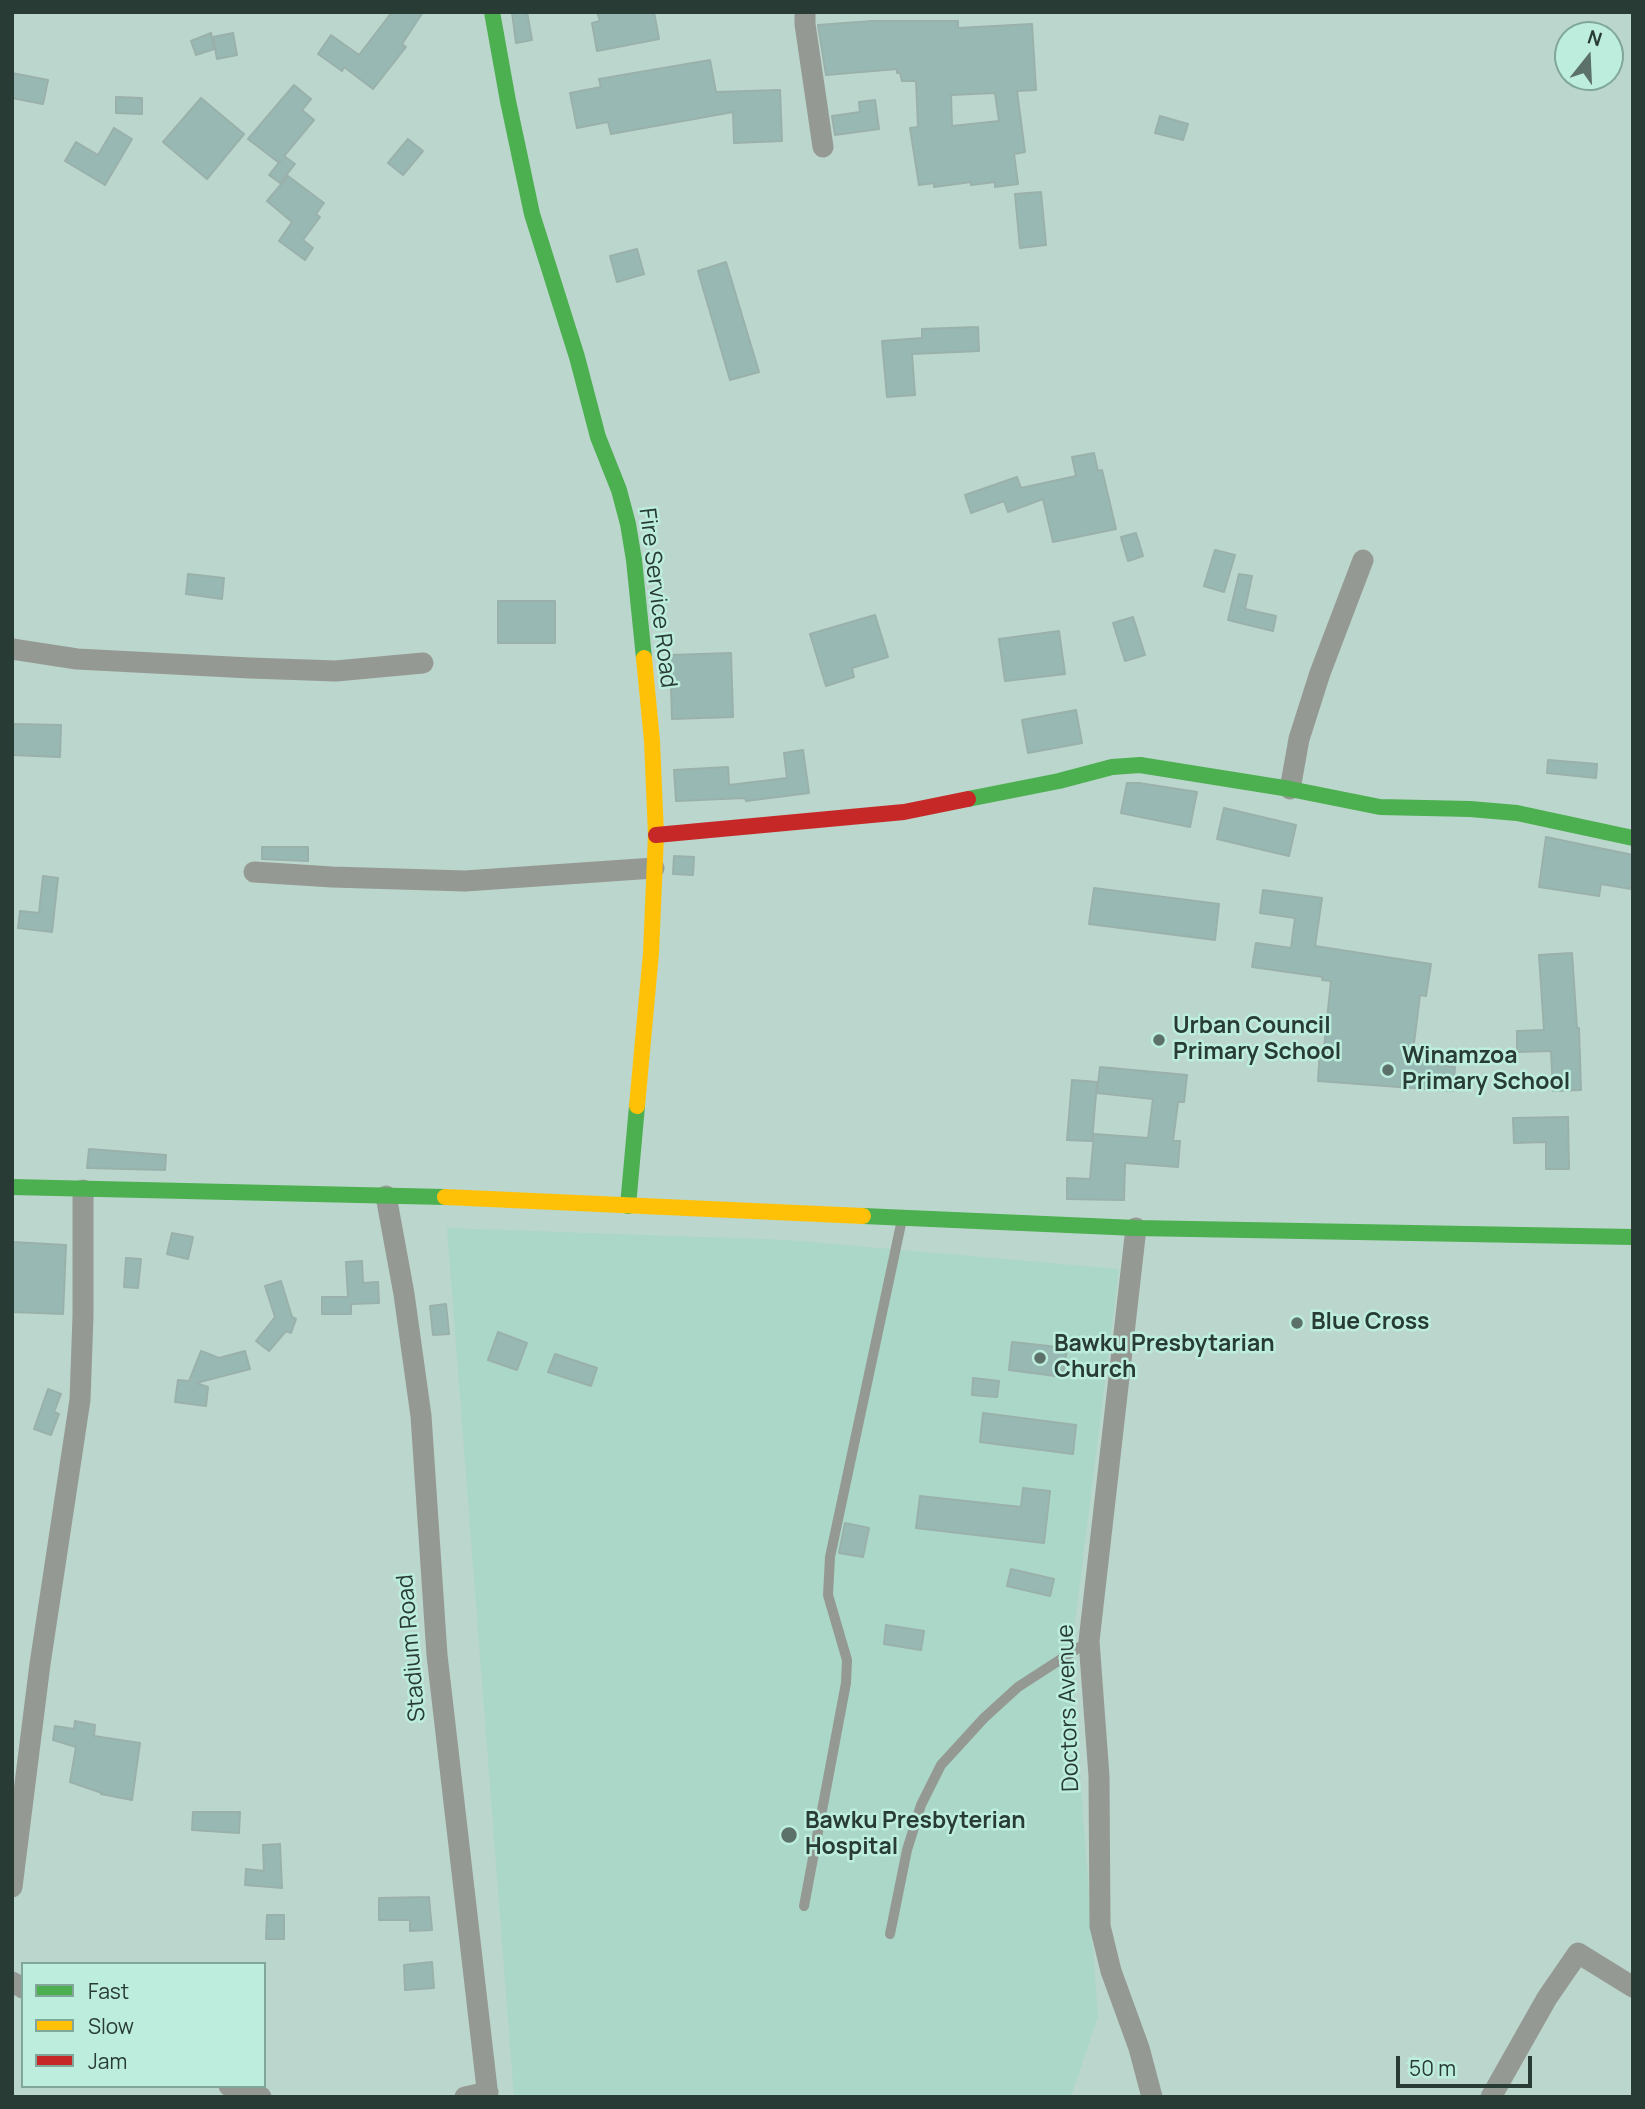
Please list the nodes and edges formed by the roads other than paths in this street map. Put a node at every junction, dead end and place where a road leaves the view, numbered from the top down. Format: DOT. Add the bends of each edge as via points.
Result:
graph roads {
  1 [pos="492,12"];
  2 [pos="805,12"];
  3 [pos="823,147"];
  4 [pos="1363,560"];
  5 [pos="12,649"];
  6 [pos="423,663"];
  7 [pos="1290,789"];
  8 [pos="656,835"];
  9 [pos="1633,838"];
  10 [pos="654,868"];
  11 [pos="254,872"];
  12 [pos="12,1187"];
  13 [pos="83,1190"];
  14 [pos="386,1196"];
  15 [pos="628,1206"];
  16 [pos="902,1218"];
  17 [pos="1136,1228"];
  18 [pos="1633,1237"];
  19 [pos="1089,1641"];
  20 [pos="12,1887"];
  21 [pos="804,1906"];
  22 [pos="890,1934"];
  23 [pos="1633,1987"];
  24 [pos="488,2094"];
  25 [pos="465,2097"];
  26 [pos="1152,2097"];
  27 [pos="1491,2097"];
  1 -- 8 [label="main road, Fire Service Road" via="532,214 628,524 652,741"];
  2 -- 3 [label="street"];
  4 -- 7 [label="street" via="1320,673 1299,739"];
  5 -- 6 [label="street" via="77,659 336,671"];
  7 -- 8 [label="main road" via="1128,765 904,812"];
  7 -- 9 [label="main road" via="1392,809 1517,813"];
  8 -- 10 [label="main road, Fire Service Road"];
  10 -- 11 [label="street" via="465,881"];
  10 -- 15 [label="main road, Fire Service Road" via="651,953"];
  12 -- 13 [label="main road"];
  13 -- 14 [label="main road"];
  13 -- 20 [label="street" via="80,1400"];
  14 -- 15 [label="main road"];
  14 -- 24 [label="street, Stadium Road" via="421,1416 437,1655"];
  15 -- 16 [label="main road"];
  16 -- 17 [label="main road"];
  16 -- 21 [label="lane" via="830,1557 828,1595 847,1660 846,1683"];
  17 -- 18 [label="main road"];
  17 -- 19 [label="street, Doctors Avenue"];
  19 -- 22 [label="lane" via="1018,1687 941,1765 921,1805"];
  19 -- 26 [label="street, Doctors Avenue" via="1098,1776 1100,1926"];
  23 -- 27 [label="street" via="1578,1953"];
  24 -- 25 [label="street"];
}
